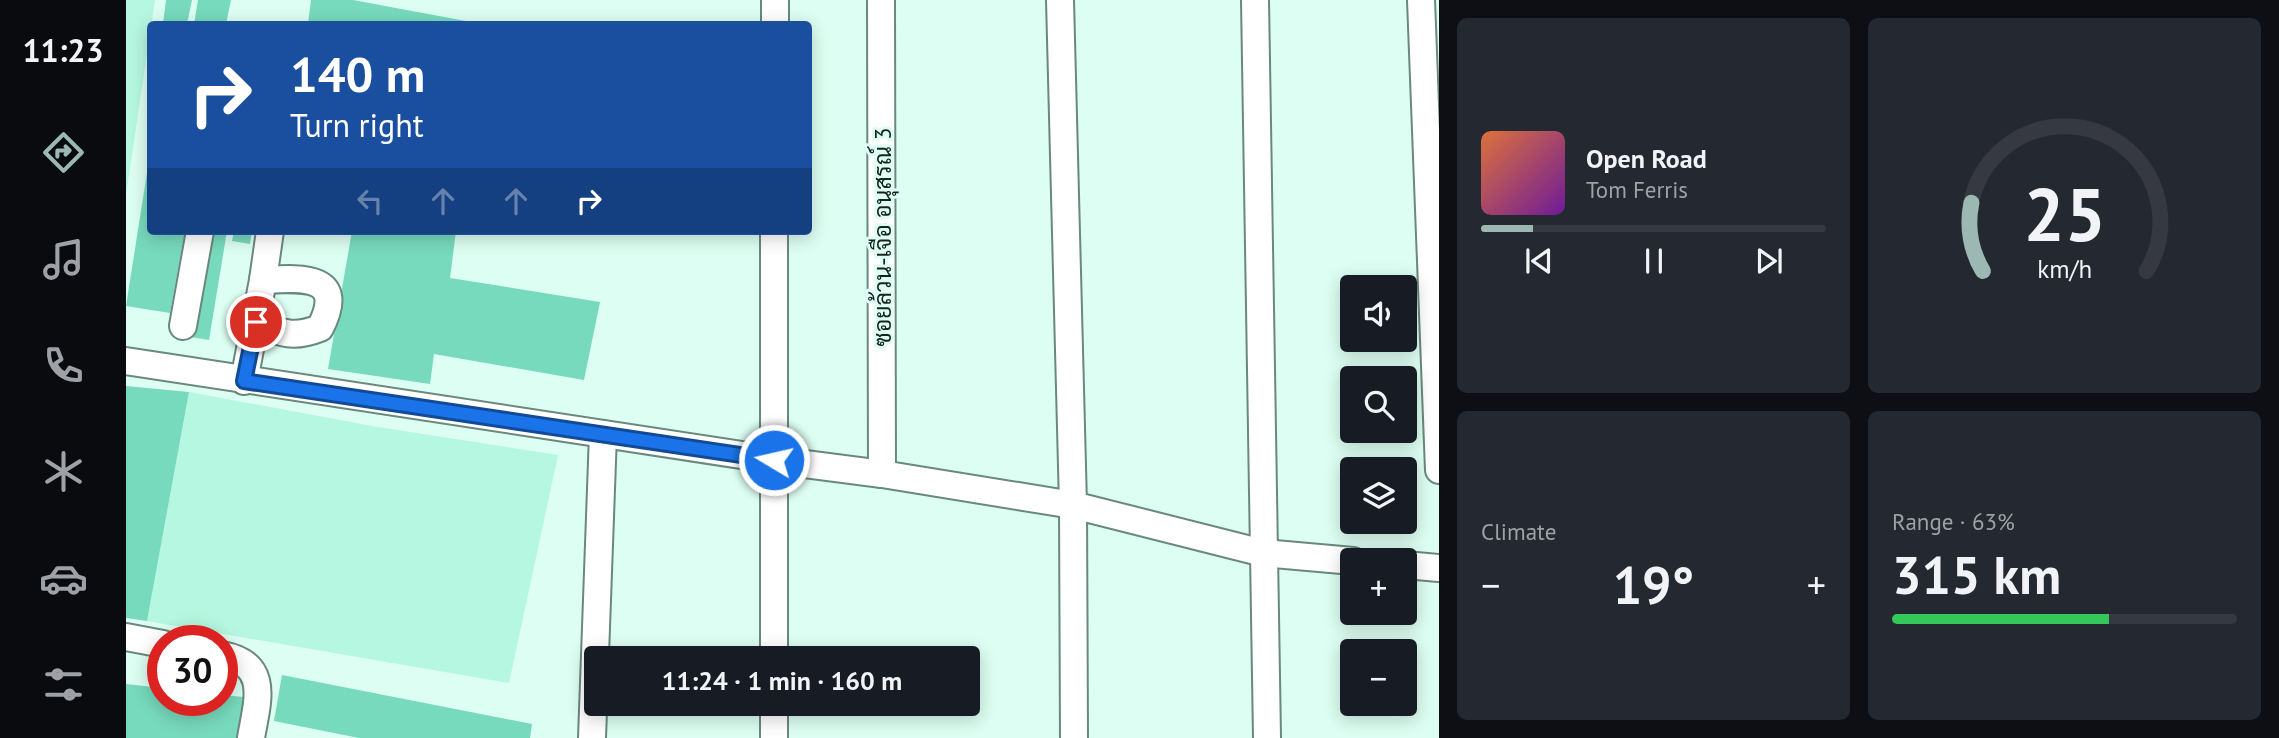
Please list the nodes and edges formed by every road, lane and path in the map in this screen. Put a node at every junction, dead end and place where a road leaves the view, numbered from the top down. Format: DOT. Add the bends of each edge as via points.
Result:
graph roads {
  1 [pos="775,0"];
  2 [pos="881,0"];
  3 [pos="1060,0"];
  4 [pos="1255,0"];
  5 [pos="1421,0"];
  6 [pos="775,21"];
  7 [pos="199,235"];
  8 [pos="269,235"];
  9 [pos="774,235"];
  10 [pos="1434,242"];
  11 [pos="263,281"];
  12 [pos="256,322"];
  13 [pos="183,326"];
  14 [pos="126,362"];
  15 [pos="244,381"];
  16 [pos="603,434"];
  17 [pos="774,460"];
  18 [pos="1439,470"];
  19 [pos="883,474"];
  20 [pos="1073,505"];
  21 [pos="1263,553"];
  22 [pos="1340,560"];
  23 [pos="1417,566"];
  24 [pos="1439,568"];
  25 [pos="126,637"];
  26 [pos="147,641"];
  27 [pos="774,646"];
  28 [pos="238,661"];
  29 [pos="774,716"];
  30 [pos="251,738"];
  31 [pos="592,738"];
  32 [pos="774,738"];
  33 [pos="1074,738"];
  34 [pos="1268,738"];
  1 -- 6 [label="street"];
  2 -- 19 [label="street, ซอยล้วน-เจือ อนุสรณ์ 3"];
  3 -- 20 [label="street"];
  4 -- 21 [label="street"];
  5 -- 10 [label="street"];
  7 -- 13 [label="street"];
  8 -- 11 [label="street"];
  9 -- 17 [label="street"];
  10 -- 18 [label="street"];
  11 -- 12 [label="street"];
  11 -- 12 [label="street" via="316,281 329,300 320,328 304,334 284,334"];
  12 -- 15 [label="street"];
  14 -- 15 [label="street"];
  15 -- 16 [label="street"];
  16 -- 17 [label="street"];
  16 -- 31 [label="street"];
  17 -- 19 [label="street"];
  17 -- 27 [label="street"];
  19 -- 20 [label="street"];
  20 -- 21 [label="street"];
  20 -- 33 [label="street"];
  21 -- 22 [label="street"];
  21 -- 34 [label="street"];
  23 -- 24 [label="street"];
  25 -- 26 [label="street"];
  28 -- 30 [label="street" via="247,664 259,690"];
  29 -- 32 [label="street"];
}
